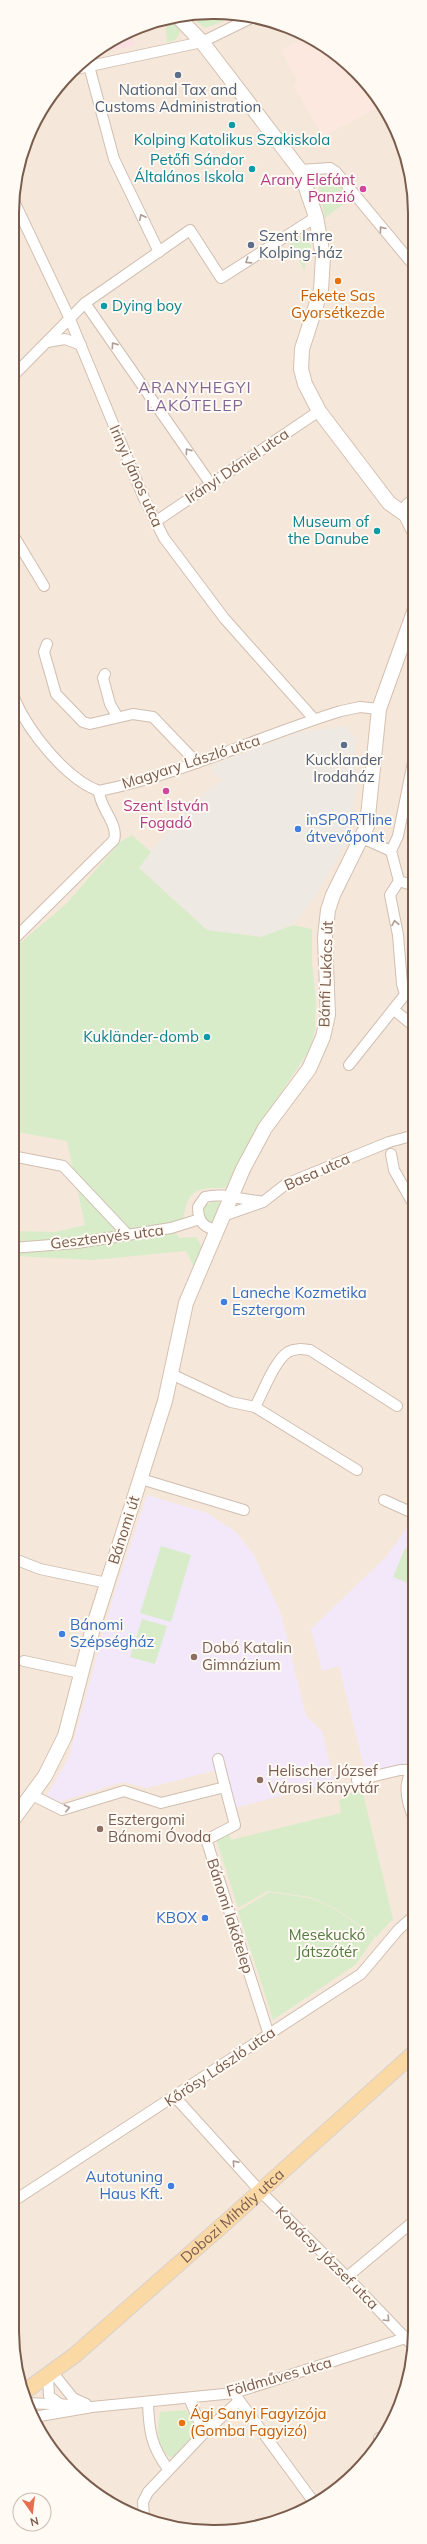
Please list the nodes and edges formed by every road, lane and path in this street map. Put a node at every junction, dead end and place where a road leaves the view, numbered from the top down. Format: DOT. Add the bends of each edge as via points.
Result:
graph roads {
  1 [pos="183,22"];
  2 [pos="243,22"];
  3 [pos="202,42"];
  4 [pos="89,66"];
  5 [pos="85,67"];
  6 [pos="300,170"];
  7 [pos="19,212"];
  8 [pos="316,217"];
  9 [pos="159,252"];
  10 [pos="408,260"];
  11 [pos="85,303"];
  12 [pos="69,317"];
  13 [pos="46,342"];
  14 [pos="81,345"];
  15 [pos="19,370"];
  16 [pos="320,411"];
  17 [pos="210,484"];
  18 [pos="408,506"];
  19 [pos="406,515"];
  20 [pos="408,520"];
  21 [pos="156,522"];
  22 [pos="19,545"];
  23 [pos="44,586"];
  24 [pos="408,626"];
  25 [pos="47,644"];
  26 [pos="105,674"];
  27 [pos="19,706"];
  28 [pos="379,709"];
  29 [pos="117,716"];
  30 [pos="314,719"];
  31 [pos="197,763"];
  32 [pos="408,784"];
  33 [pos="99,790"];
  34 [pos="362,838"];
  35 [pos="391,851"];
  36 [pos="399,881"];
  37 [pos="408,884"];
  38 [pos="19,934"];
  39 [pos="408,991"];
  40 [pos="406,994"];
  41 [pos="394,1010"];
  42 [pos="408,1023"];
  43 [pos="349,1065"];
  44 [pos="408,1136"];
  45 [pos="391,1154"];
  46 [pos="19,1157"];
  47 [pos="408,1195"];
  48 [pos="231,1197"];
  49 [pos="263,1202"];
  50 [pos="223,1216"];
  51 [pos="200,1219"];
  52 [pos="218,1230"];
  53 [pos="128,1235"];
  54 [pos="19,1247"];
  55 [pos="171,1374"];
  56 [pos="397,1406"];
  57 [pos="255,1407"];
  58 [pos="357,1470"];
  59 [pos="141,1479"];
  60 [pos="384,1500"];
  61 [pos="244,1510"];
  62 [pos="408,1511"];
  63 [pos="19,1561"];
  64 [pos="107,1584"];
  65 [pos="24,1661"];
  66 [pos="80,1673"];
  67 [pos="218,1759"];
  68 [pos="408,1769"];
  69 [pos="357,1780"];
  70 [pos="408,1784"];
  71 [pos="225,1787"];
  72 [pos="32,1795"];
  73 [pos="408,1805"];
  74 [pos="19,1812"];
  75 [pos="408,1921"];
  76 [pos="269,2035"];
  77 [pos="408,2057"];
  78 [pos="175,2098"];
  79 [pos="261,2192"];
  80 [pos="19,2198"];
  81 [pos="408,2225"];
  82 [pos="347,2277"];
  83 [pos="408,2335"];
  84 [pos="408,2338"];
  85 [pos="50,2374"];
  86 [pos="28,2390"];
  87 [pos="236,2397"];
  88 [pos="189,2398"];
  89 [pos="33,2403"];
  90 [pos="148,2403"];
  91 [pos="62,2405"];
  92 [pos="92,2406"];
  93 [pos="39,2417"];
  94 [pos="204,2434"];
  95 [pos="168,2469"];
  96 [pos="312,2498"];
  97 [pos="144,2512"];
  1 -- 3 [label="main road"];
  2 -- 3 [label="street"];
  3 -- 4 [label="street"];
  3 -- 6 [label="main road"];
  4 -- 5 [label="street"];
  9 -- 4 [label="street, one-way" via="114,159"];
  6 -- 8 [label="main road"];
  10 -- 6 [label="street, one-way" via="336,172 330,168"];
  7 -- 12 [label="street, Irinyi János utca"];
  8 -- 9 [label="street, one-way" via="221,278 190,230"];
  8 -- 16 [label="main road" via="323,256 323,273 318,304 302,349 301,369 305,384"];
  9 -- 11 [label="street"];
  11 -- 12 [label="street"];
  17 -- 11 [label="street, one-way"];
  12 -- 13 [label="street"];
  12 -- 14 [label="street, Irinyi János utca"];
  13 -- 14 [label="street" via="65,339"];
  13 -- 15 [label="street"];
  14 -- 21 [label="street, Irinyi János utca"];
  16 -- 17 [label="street, Irányi Dániel utca"];
  16 -- 19 [label="main road" via="388,503"];
  17 -- 21 [label="street, Irányi Dániel utca"];
  18 -- 19 [label="main road"];
  19 -- 20 [label="main road"];
  21 -- 30 [label="street, Irinyi János utca" via="195,582"];
  22 -- 23 [label="street"];
  24 -- 28 [label="main road, Bánfi Lukács út"];
  25 -- 29 [label="street" via="44,652 48,670 56,694 67,707 83,722 90,724"];
  26 -- 29 [label="street" via="103,678 108,698"];
  27 -- 33 [label="street" via="58,762 80,781"];
  28 -- 30 [label="street, Magyary László utca" via="360,707"];
  28 -- 34 [label="main road, Bánfi Lukács út" via="367,826"];
  29 -- 31 [label="street" via="133,714 156,718"];
  30 -- 31 [label="street, Magyary László utca"];
  31 -- 33 [label="street, Magyary László utca" via="135,783"];
  32 -- 35 [label="street" via="398,836"];
  33 -- 38 [label="street" via="99,798 115,831 114,840"];
  34 -- 35 [label="street"];
  34 -- 48 [label="main road, Bánfi Lukács út" via="328,910 325,937 328,1015 323,1037 309,1070 258,1142"];
  35 -- 36 [label="street"];
  36 -- 37 [label="street"];
  40 -- 36 [label="street, one-way" via="402,984 398,935 390,895"];
  39 -- 40 [label="street"];
  40 -- 41 [label="street"];
  41 -- 42 [label="street"];
  41 -- 43 [label="street"];
  44 -- 49 [label="street, Basa utca" via="286,1184"];
  45 -- 47 [label="street" via="394,1170"];
  46 -- 53 [label="street" via="63,1166"];
  48 -- 49 [label="street"];
  48 -- 50 [label="main road, Bánfi Lukács út"];
  48 -- 51 [label="street" via="222,1194 205,1197 198,1208"];
  49 -- 50 [label="street, Basa utca"];
  50 -- 52 [label="main road, Bánfi Lukács út"];
  51 -- 52 [label="street" via="208,1228"];
  51 -- 53 [label="street, Gesztenyés utca" via="171,1228"];
  52 -- 55 [label="main road, Bánomi út" via="186,1303"];
  53 -- 54 [label="street, Gesztenyés utca" via="77,1243"];
  55 -- 57 [label="street" via="231,1402"];
  55 -- 59 [label="main road, Bánomi út" via="166,1401"];
  56 -- 57 [label="street" via="310,1350 298,1349 288,1352 279,1361"];
  57 -- 58 [label="street"];
  59 -- 61 [label="street"];
  59 -- 64 [label="main road, Bánomi út"];
  60 -- 62 [label="street"];
  63 -- 64 [label="street" via="40,1569"];
  64 -- 66 [label="main road, Bánomi út"];
  65 -- 66 [label="street"];
  66 -- 72 [label="main road, Bánomi út" via="65,1736 55,1758"];
  67 -- 71 [label="street"];
  68 -- 69 [label="street"];
  70 -- 73 [label="street"];
  72 -- 71 [label="street, one-way" via="62,1810 124,1791 161,1804"];
  71 -- 76 [label="street, Bánomi lakótelep" via="235,1825 208,1839 207,1842"];
  72 -- 74 [label="main road, Bánomi út"];
  75 -- 76 [label="street, Kőrösy László utca" via="361,1974"];
  76 -- 78 [label="street, Kőrösy László utca"];
  77 -- 79 [label="main road, Dobozi Mihály utca"];
  79 -- 78 [label="street, Kopácsy József utca, one-way"];
  78 -- 80 [label="street, Kőrösy László utca"];
  79 -- 82 [label="street, Kopácsy József utca"];
  79 -- 85 [label="main road, Dobozi Mihály utca"];
  81 -- 82 [label="street"];
  82 -- 83 [label="street, Kopácsy József utca, one-way"];
  84 -- 87 [label="street, Földműves utca"];
  85 -- 86 [label="main road, Dobozi Mihály utca"];
  85 -- 91 [label="street" via="49,2396"];
  85 -- 92 [label="street, Földműves utca" via="73,2398"];
  87 -- 88 [label="street, Földműves utca"];
  87 -- 94 [label="street, Földműves utca"];
  87 -- 96 [label="street"];
  88 -- 90 [label="street, Földműves utca"];
  88 -- 94 [label="street"];
  89 -- 91 [label="street, Földműves utca"];
  90 -- 92 [label="street, Földműves utca"];
  90 -- 95 [label="street" via="150,2437 156,2453"];
  91 -- 92 [label="street, Földműves utca"];
  92 -- 93 [label="street, Földműves utca"];
  94 -- 95 [label="street, Földműves utca"];
  95 -- 97 [label="street, Földműves utca" via="148,2492 143,2502"];
}
